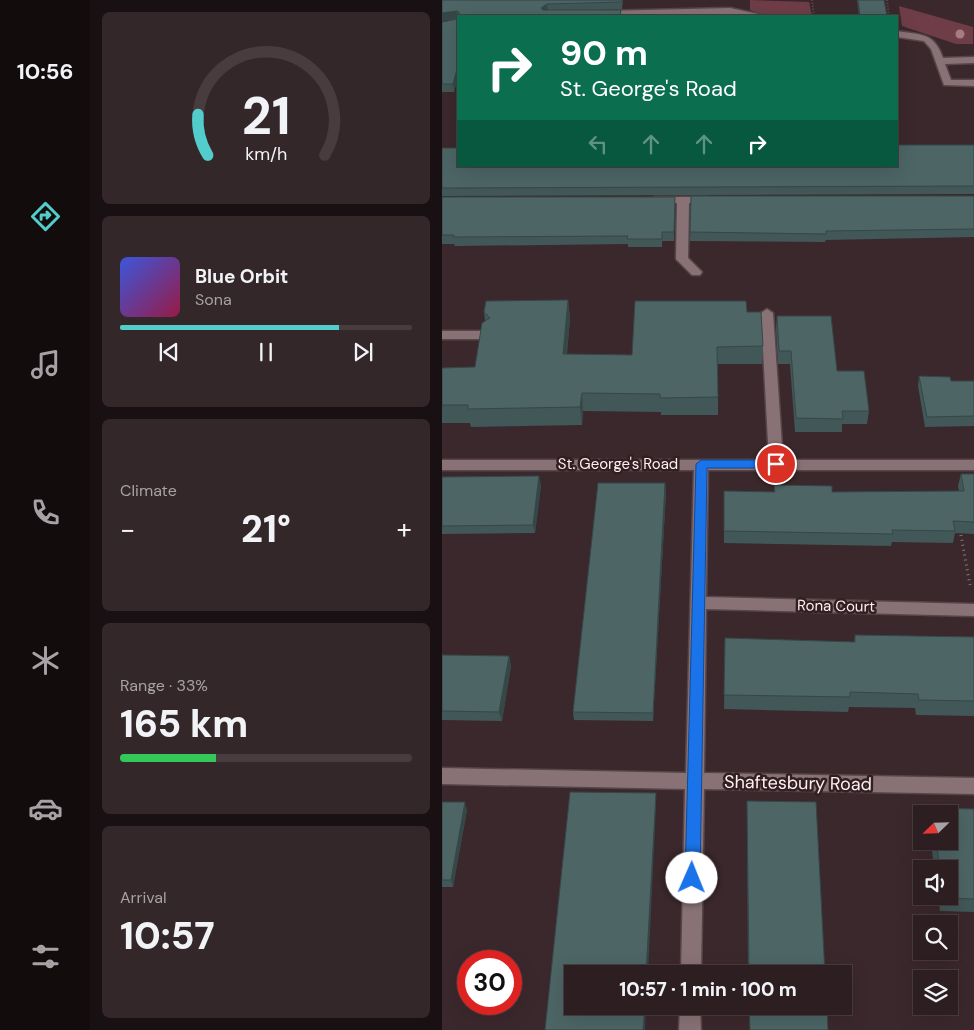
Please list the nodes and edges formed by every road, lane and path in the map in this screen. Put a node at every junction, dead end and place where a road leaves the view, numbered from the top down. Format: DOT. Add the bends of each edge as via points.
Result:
graph roads {
  1 [pos="734,0"];
  2 [pos="812,0"];
  3 [pos="888,0"];
  4 [pos="730,11"];
  5 [pos="597,14"];
  6 [pos="750,15"];
  7 [pos="814,15"];
  8 [pos="889,15"];
  9 [pos="898,34"];
  10 [pos="940,60"];
  11 [pos="974,60"];
  12 [pos="974,83"];
  13 [pos="639,200"];
  14 [pos="683,200"];
  15 [pos="723,200"];
  16 [pos="696,272"];
  17 [pos="767,313"];
  18 [pos="442,335"];
  19 [pos="485,335"];
  20 [pos="701,464"];
  21 [pos="776,464"];
  22 [pos="442,465"];
  23 [pos="974,465"];
  24 [pos="959,521"];
  25 [pos="970,587"];
  26 [pos="698,603"];
  27 [pos="974,610"];
  28 [pos="442,776"];
  29 [pos="694,782"];
  30 [pos="974,786"];
  31 [pos="690,965"];
  32 [pos="690,1015"];
  33 [pos="690,1030"];
  1 -- 4 [label="street"];
  2 -- 7 [label="path"];
  3 -- 8 [label="path"];
  4 -- 5 [label="street"];
  4 -- 6 [label="street"];
  9 -- 10 [label="street" via="927,39"];
  10 -- 11 [label="street"];
  10 -- 12 [label="street" via="947,83"];
  13 -- 14 [label="street"];
  14 -- 15 [label="street"];
  14 -- 16 [label="street" via="682,259"];
  17 -- 21 [label="street"];
  18 -- 19 [label="street"];
  20 -- 21 [label="street, St. George's Road"];
  20 -- 22 [label="street, St. George's Road"];
  20 -- 26 [label="street"];
  21 -- 23 [label="street, St. George's Road"];
  24 -- 25 [label="path"];
  26 -- 27 [label="street, Rona Court"];
  26 -- 29 [label="street"];
  28 -- 29 [label="street, Shaftesbury Road"];
  29 -- 30 [label="street, Shaftesbury Road"];
  29 -- 31 [label="street"];
  32 -- 33 [label="street"];
}
